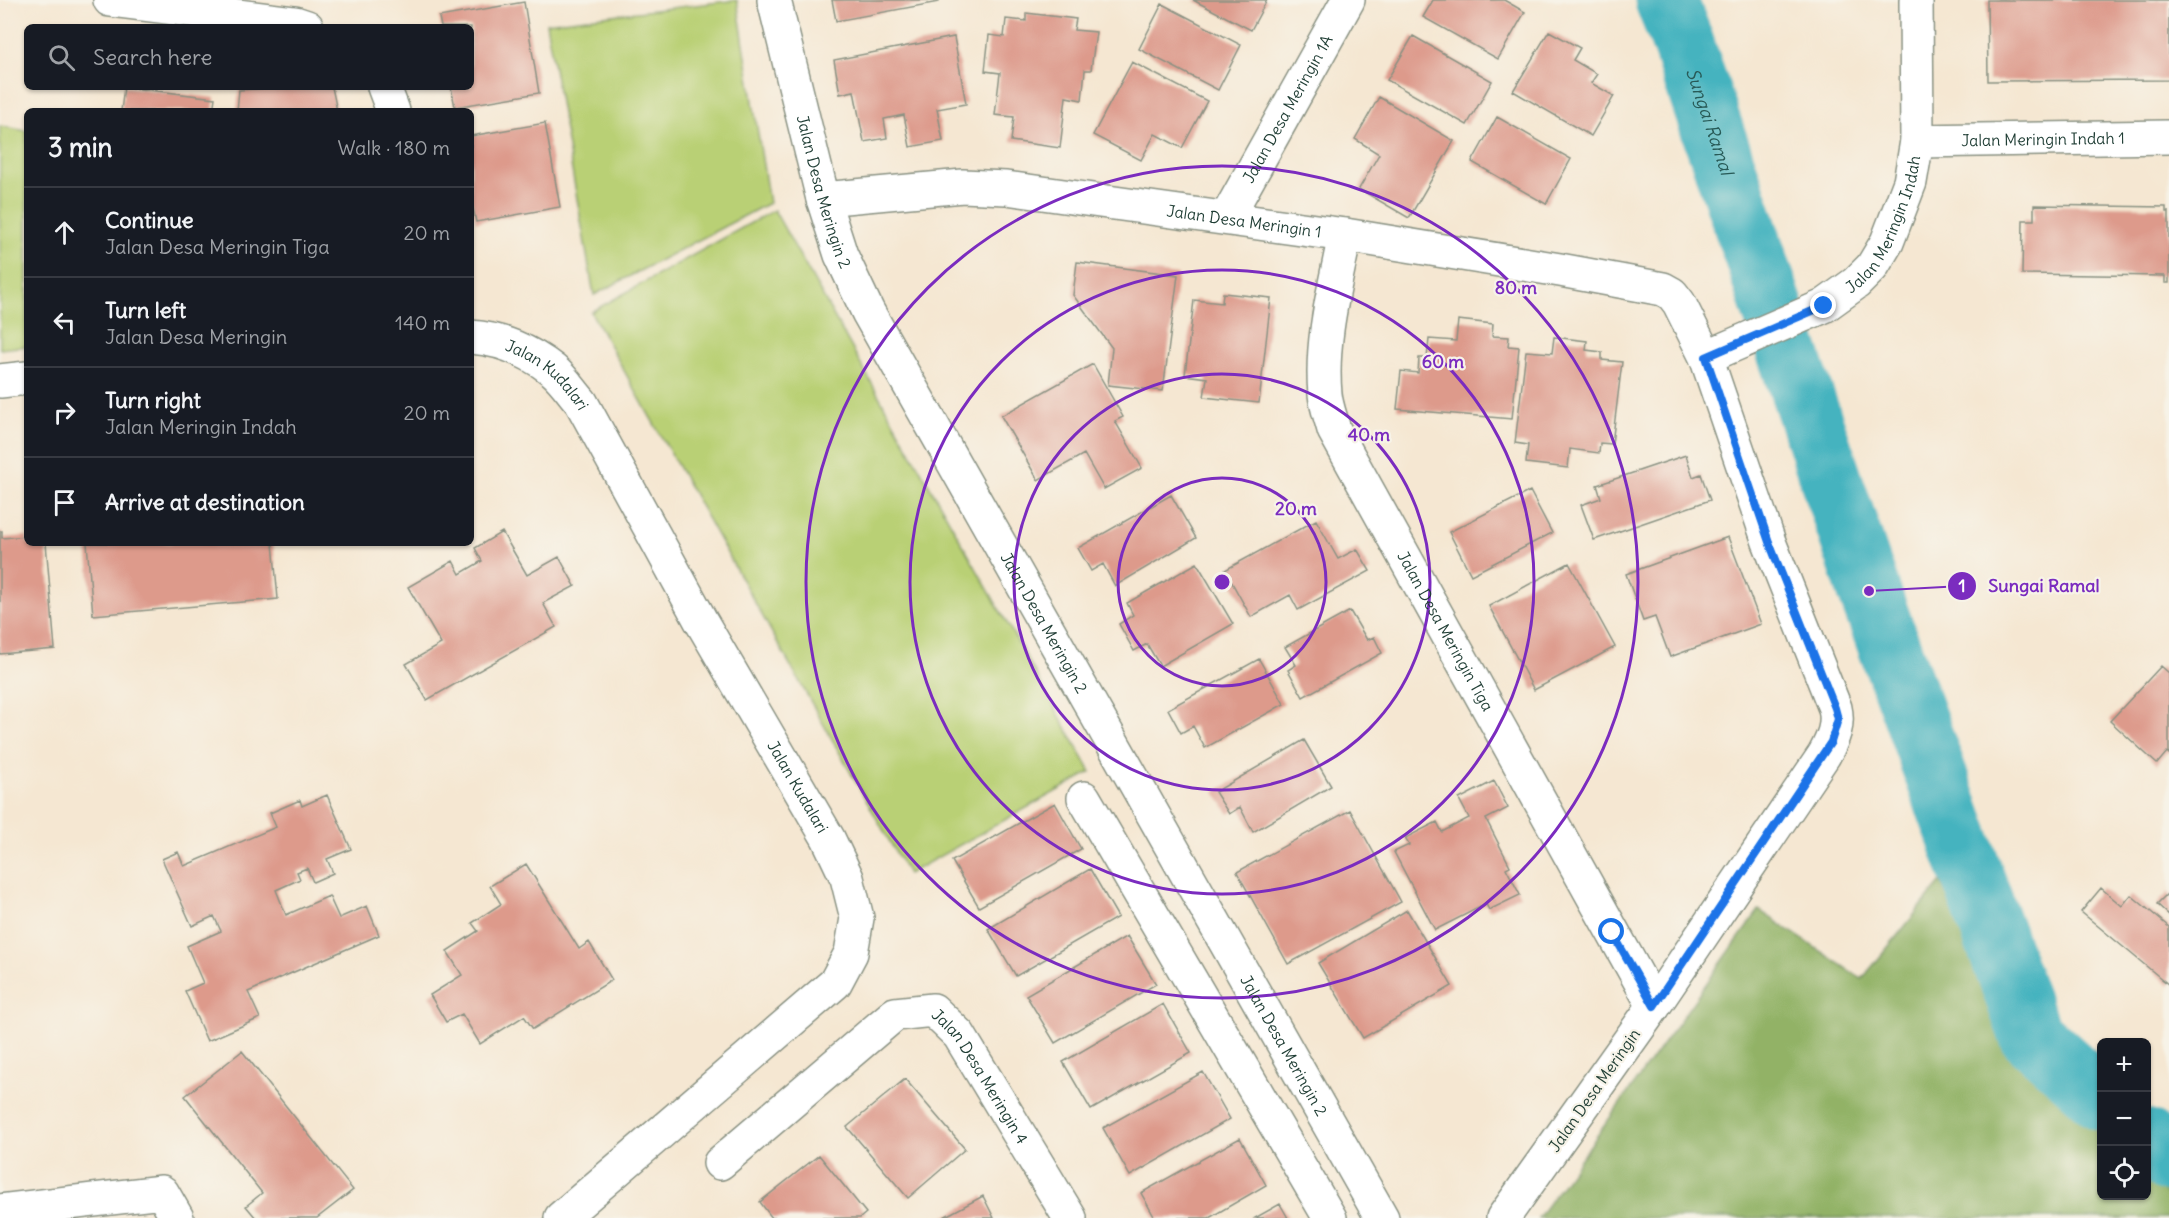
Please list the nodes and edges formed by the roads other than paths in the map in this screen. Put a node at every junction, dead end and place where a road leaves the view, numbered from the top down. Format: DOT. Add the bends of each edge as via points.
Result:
graph roads {
  1 [pos="110,0"];
  2 [pos="774,0"];
  3 [pos="1348,0"];
  4 [pos="1916,0"];
  5 [pos="300,24"];
  6 [pos="385,90"];
  7 [pos="392,108"];
  8 [pos="2169,137"];
  9 [pos="1917,141"];
  10 [pos="823,199"];
  11 [pos="1227,217"];
  12 [pos="1345,235"];
  13 [pos="1663,289"];
  14 [pos="474,337"];
  15 [pos="1706,357"];
  16 [pos="24,378"];
  17 [pos="0,381"];
  18 [pos="1084,798"];
  19 [pos="1654,1006"];
  20 [pos="720,1163"];
  21 [pos="170,1205"];
  22 [pos="0,1210"];
  23 [pos="561,1218"];
  24 [pos="1070,1218"];
  25 [pos="1330,1218"];
  26 [pos="1382,1218"];
  27 [pos="1503,1218"];
  1 -- 5 [label="street"];
  2 -- 10 [label="street, Jalan Desa Meringin 2"];
  3 -- 11 [label="street, Jalan Desa Meringin 1A"];
  4 -- 9 [label="street, Jalan Meringin Indah"];
  6 -- 7 [label="street"];
  8 -- 9 [label="street, Jalan Meringin Indah 1"];
  9 -- 15 [label="street, Jalan Meringin Indah" via="1910,182 1887,242 1857,283 1824,306"];
  10 -- 11 [label="street, Jalan Desa Meringin 1" via="963,186 1006,188"];
  10 -- 26 [label="street, Jalan Desa Meringin 2" via="841,255 868,312"];
  11 -- 12 [label="street, Jalan Desa Meringin 1"];
  12 -- 13 [label="street, Jalan Desa Meringin 1"];
  12 -- 19 [label="street, Jalan Desa Meringin Tiga" via="1324,361 1325,396 1334,430"];
  13 -- 15 [label="street, Jalan Desa Meringin" via="1679,303"];
  14 -- 23 [label="street, Jalan Kudalari" via="522,350 555,371 581,402 701,621 828,838 847,878 857,918 851,953 835,983"];
  15 -- 19 [label="street, Jalan Desa Meringin" via="1769,542 1838,719 1824,754"];
  16 -- 17 [label="street"];
  18 -- 25 [label="street"];
  19 -- 27 [label="street, Jalan Desa Meringin"];
  20 -- 24 [label="street, Jalan Desa Meringin 4" via="895,1014 933,1010 959,1035"];
  21 -- 22 [label="street"];
}
